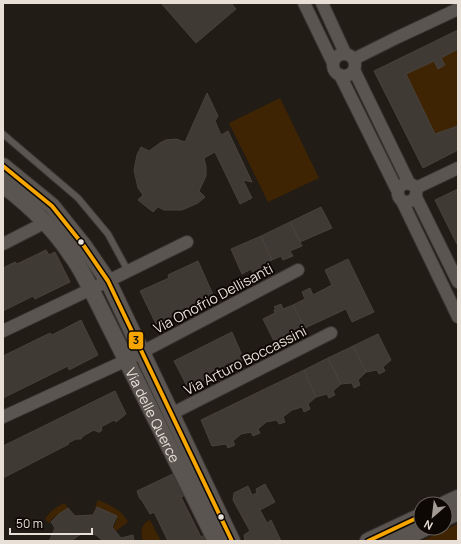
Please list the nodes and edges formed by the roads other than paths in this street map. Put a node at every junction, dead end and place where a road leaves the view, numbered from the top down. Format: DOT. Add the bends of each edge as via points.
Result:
graph roads {
  1 [pos="304,3"];
  2 [pos="322,3"];
  3 [pos="458,9"];
  4 [pos="351,61"];
  5 [pos="333,63"];
  6 [pos="340,75"];
  7 [pos="3,134"];
  8 [pos="3,166"];
  9 [pos="458,168"];
  10 [pos="3,185"];
  11 [pos="413,190"];
  12 [pos="400,197"];
  13 [pos="46,222"];
  14 [pos="186,242"];
  15 [pos="3,244"];
  16 [pos="298,270"];
  17 [pos="128,271"];
  18 [pos="108,281"];
  19 [pos="458,282"];
  20 [pos="91,289"];
  21 [pos="458,317"];
  22 [pos="3,330"];
  23 [pos="331,333"];
  24 [pos="142,351"];
  25 [pos="123,361"];
  26 [pos="171,414"];
  27 [pos="3,417"];
  28 [pos="413,520"];
  29 [pos="413,534"];
  30 [pos="216,541"];
  31 [pos="232,541"];
  32 [pos="368,541"];
  33 [pos="398,541"];
  1 -- 5 [label="street"];
  2 -- 4 [label="street"];
  3 -- 4 [label="street"];
  4 -- 5 [label="street" via="336,56"];
  4 -- 6 [label="street" via="347,76"];
  4 -- 11 [label="street"];
  5 -- 6 [label="street" via="334,70"];
  6 -- 12 [label="street"];
  7 -- 17 [label="lane" via="78,198 108,234"];
  8 -- 18 [label="street, Via delle Querce" via="52,206"];
  9 -- 11 [label="street"];
  10 -- 13 [label="street, Via delle Querce" via="27,203"];
  11 -- 12 [label="street" via="400,186"];
  11 -- 12 [label="street" via="414,200 408,202"];
  11 -- 19 [label="street"];
  12 -- 21 [label="street"];
  13 -- 15 [label="street"];
  13 -- 20 [label="street, Via delle Querce" via="72,255"];
  14 -- 17 [label="street"];
  16 -- 24 [label="street, Via Onofrio Dellisanti"];
  17 -- 18 [label="street"];
  18 -- 20 [label="street"];
  18 -- 24 [label="street, Via delle Querce"];
  20 -- 22 [label="street"];
  20 -- 25 [label="street, Via delle Querce"];
  23 -- 26 [label="street, Via Arturo Boccassini"];
  24 -- 25 [label="street, Via Onofrio Dellisanti"];
  24 -- 26 [label="street, Via delle Querce"];
  25 -- 27 [label="street, Via delle Querce"];
  25 -- 30 [label="street, Via delle Querce"];
  26 -- 31 [label="street, Via delle Querce"];
  28 -- 32 [label="street"];
  29 -- 33 [label="street"];
}
